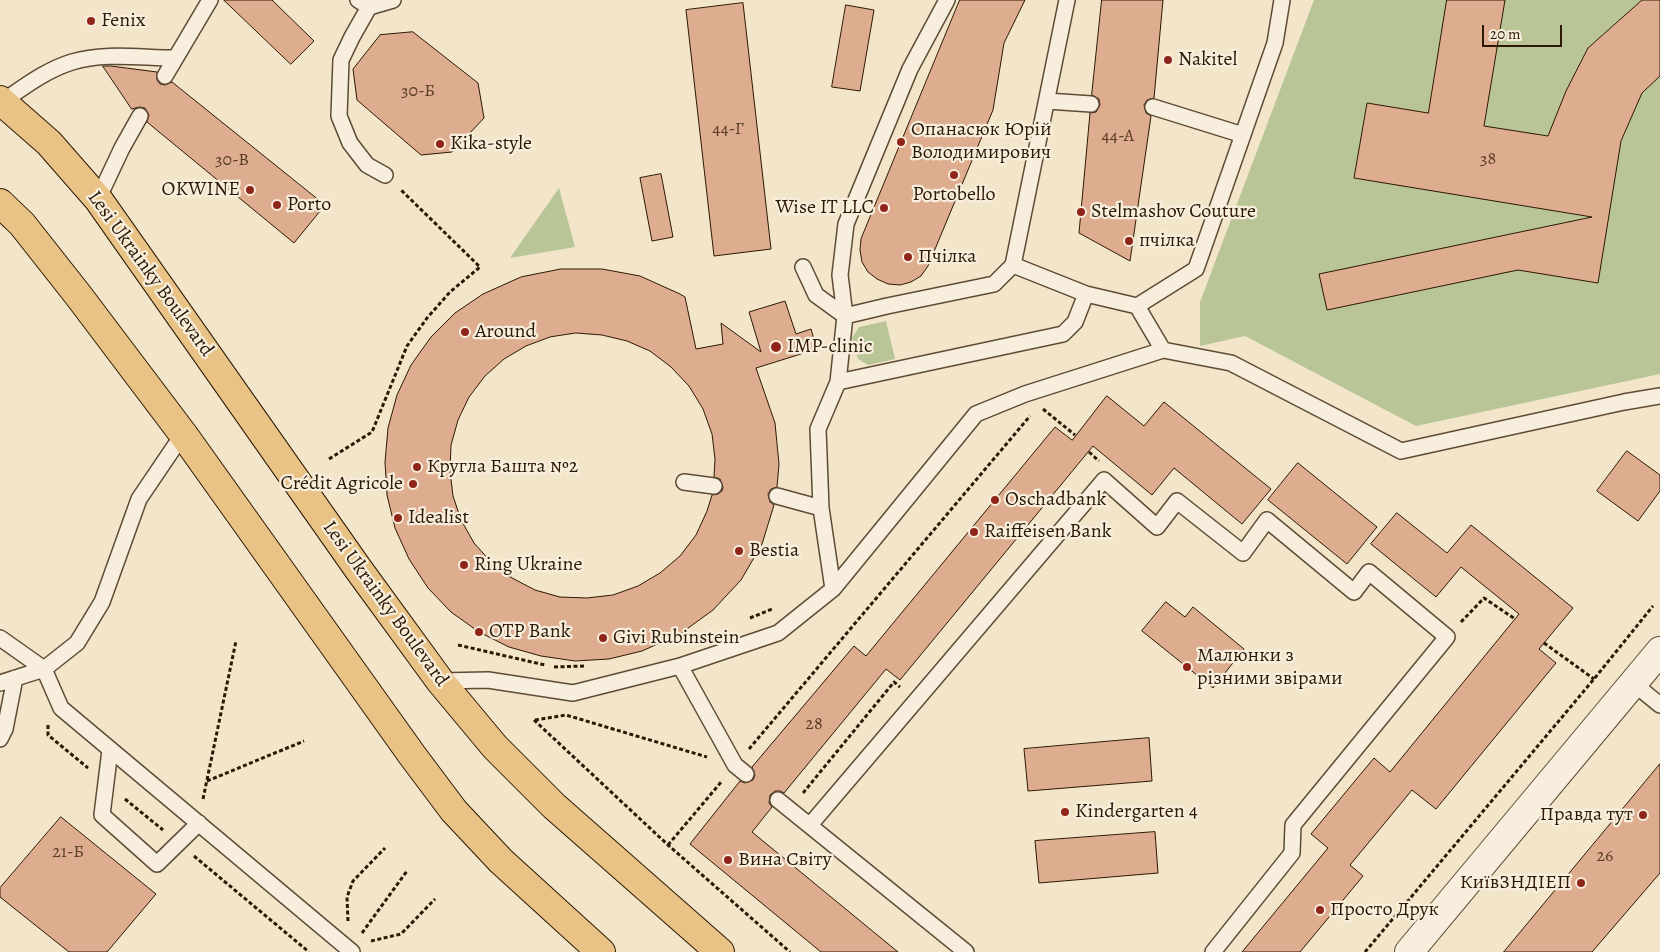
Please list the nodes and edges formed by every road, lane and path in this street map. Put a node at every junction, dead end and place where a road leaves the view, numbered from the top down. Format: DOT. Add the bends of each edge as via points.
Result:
graph roads {
  1 [pos="210,0"];
  2 [pos="394,0"];
  3 [pos="947,0"];
  4 [pos="1067,0"];
  5 [pos="1282,0"];
  6 [pos="363,3"];
  7 [pos="175,58"];
  8 [pos="165,76"];
  9 [pos="1,101"];
  10 [pos="1047,101"];
  11 [pos="1091,104"];
  12 [pos="1153,107"];
  13 [pos="140,116"];
  14 [pos="1243,135"];
  15 [pos="385,175"];
  16 [pos="98,199"];
  17 [pos="0,203"];
  18 [pos="1014,265"];
  19 [pos="802,268"];
  20 [pos="1086,294"];
  21 [pos="1137,306"];
  22 [pos="845,316"];
  23 [pos="1163,350"];
  24 [pos="838,382"];
  25 [pos="1025,394"];
  26 [pos="1660,396"];
  27 [pos="1038,406"];
  28 [pos="183,434"];
  29 [pos="1075,435"];
  30 [pos="1089,452"];
  31 [pos="329,460"];
  32 [pos="1099,461"];
  33 [pos="684,482"];
  34 [pos="714,486"];
  35 [pos="776,496"];
  36 [pos="821,508"];
  37 [pos="833,589"];
  38 [pos="1653,606"];
  39 [pos="777,607"];
  40 [pos="1515,619"];
  41 [pos="742,621"];
  42 [pos="1458,625"];
  43 [pos="0,638"];
  44 [pos="236,641"];
  45 [pos="1544,643"];
  46 [pos="458,644"];
  47 [pos="1660,651"];
  48 [pos="588,666"];
  49 [pos="680,666"];
  50 [pos="44,669"];
  51 [pos="15,678"];
  52 [pos="1594,678"];
  53 [pos="440,681"];
  54 [pos="894,682"];
  55 [pos="0,683"];
  56 [pos="1633,683"];
  57 [pos="1660,705"];
  58 [pos="47,716"];
  59 [pos="0,739"];
  60 [pos="304,741"];
  61 [pos="110,750"];
  62 [pos="740,770"];
  63 [pos="207,781"];
  64 [pos="106,783"];
  65 [pos="784,804"];
  66 [pos="198,823"];
  67 [pos="810,825"];
  68 [pos="178,843"];
  69 [pos="668,844"];
  70 [pos="385,848"];
  71 [pos="407,871"];
  72 [pos="435,900"];
  73 [pos="352,948"];
  74 [pos="309,952"];
  75 [pos="601,952"];
  76 [pos="720,952"];
  77 [pos="790,952"];
  78 [pos="966,952"];
  79 [pos="1213,952"];
  80 [pos="1365,952"];
  81 [pos="1409,952"];
  1 -- 7 [label="lane"];
  2 -- 6 [label="lane"];
  3 -- 22 [label="lane" via="910,70 846,224 840,275"];
  4 -- 10 [label="lane"];
  5 -- 14 [label="lane" via="1275,43"];
  6 -- 15 [label="lane" via="342,60 339,116 350,143 367,165"];
  7 -- 8 [label="lane"];
  7 -- 9 [label="lane" via="104,57 72,62"];
  9 -- 16 [label="main road, Lesi Ukrainky Boulevard" via="49,143"];
  10 -- 11 [label="lane"];
  10 -- 18 [label="lane"];
  12 -- 14 [label="lane"];
  13 -- 16 [label="lane"];
  14 -- 21 [label="lane" via="1196,269"];
  15 -- 31 [label="path" via="480,267 450,292 407,346 372,432"];
  16 -- 53 [label="main road, Lesi Ukrainky Boulevard"];
  17 -- 28 [label="main road" via="22,224"];
  18 -- 20 [label="lane"];
  18 -- 22 [label="lane" via="994,284"];
  19 -- 22 [label="lane" via="816,295"];
  20 -- 21 [label="lane"];
  20 -- 24 [label="lane" via="1075,322 1064,334"];
  21 -- 23 [label="lane"];
  22 -- 24 [label="lane"];
  23 -- 25 [label="lane"];
  23 -- 26 [label="lane" via="1231,362 1401,452"];
  24 -- 36 [label="lane" via="818,429"];
  25 -- 27 [label="path"];
  25 -- 37 [label="lane" via="976,414"];
  27 -- 29 [label="path"];
  27 -- 62 [label="path"];
  28 -- 50 [label="lane" via="140,499 102,602 78,643"];
  28 -- 75 [label="main road" via="454,811 501,861"];
  30 -- 32 [label="path"];
  33 -- 34 [label="lane"];
  35 -- 36 [label="lane"];
  36 -- 37 [label="lane"];
  37 -- 49 [label="lane" via="778,633"];
  38 -- 52 [label="path"];
  39 -- 41 [label="path"];
  40 -- 42 [label="path" via="1484,598"];
  43 -- 50 [label="lane"];
  44 -- 63 [label="path"];
  45 -- 52 [label="path"];
  46 -- 48 [label="path" via="552,667"];
  47 -- 56 [label="street"];
  49 -- 53 [label="lane" via="573,693 488,680"];
  49 -- 62 [label="lane"];
  50 -- 51 [label="lane"];
  50 -- 61 [label="lane" via="61,708"];
  51 -- 55 [label="lane"];
  51 -- 59 [label="lane"];
  52 -- 80 [label="path"];
  53 -- 76 [label="main road, Lesi Ukrainky Boulevard" via="495,748 554,806"];
  54 -- 65 [label="path"];
  56 -- 57 [label="lane"];
  56 -- 81 [label="street"];
  58 -- 64 [label="path" via="48,735"];
  60 -- 63 [label="path"];
  61 -- 64 [label="lane"];
  61 -- 66 [label="lane"];
  62 -- 69 [label="path"];
  62 -- 69 [label="path" via="566,715 534,720"];
  63 -- 66 [label="path"];
  64 -- 68 [label="path"];
  64 -- 68 [label="lane" via="102,815 157,864"];
  65 -- 67 [label="lane"];
  66 -- 68 [label="lane"];
  66 -- 73 [label="lane"];
  67 -- 78 [label="lane"];
  67 -- 79 [label="lane" via="1104,480 1157,527 1177,501 1243,552 1268,520 1354,592 1369,572 1447,637 1293,825 1292,853"];
  68 -- 74 [label="path"];
  69 -- 77 [label="path"];
  70 -- 73 [label="path" via="353,881 347,897"];
  71 -- 73 [label="path"];
  72 -- 73 [label="path" via="401,934"];
}
